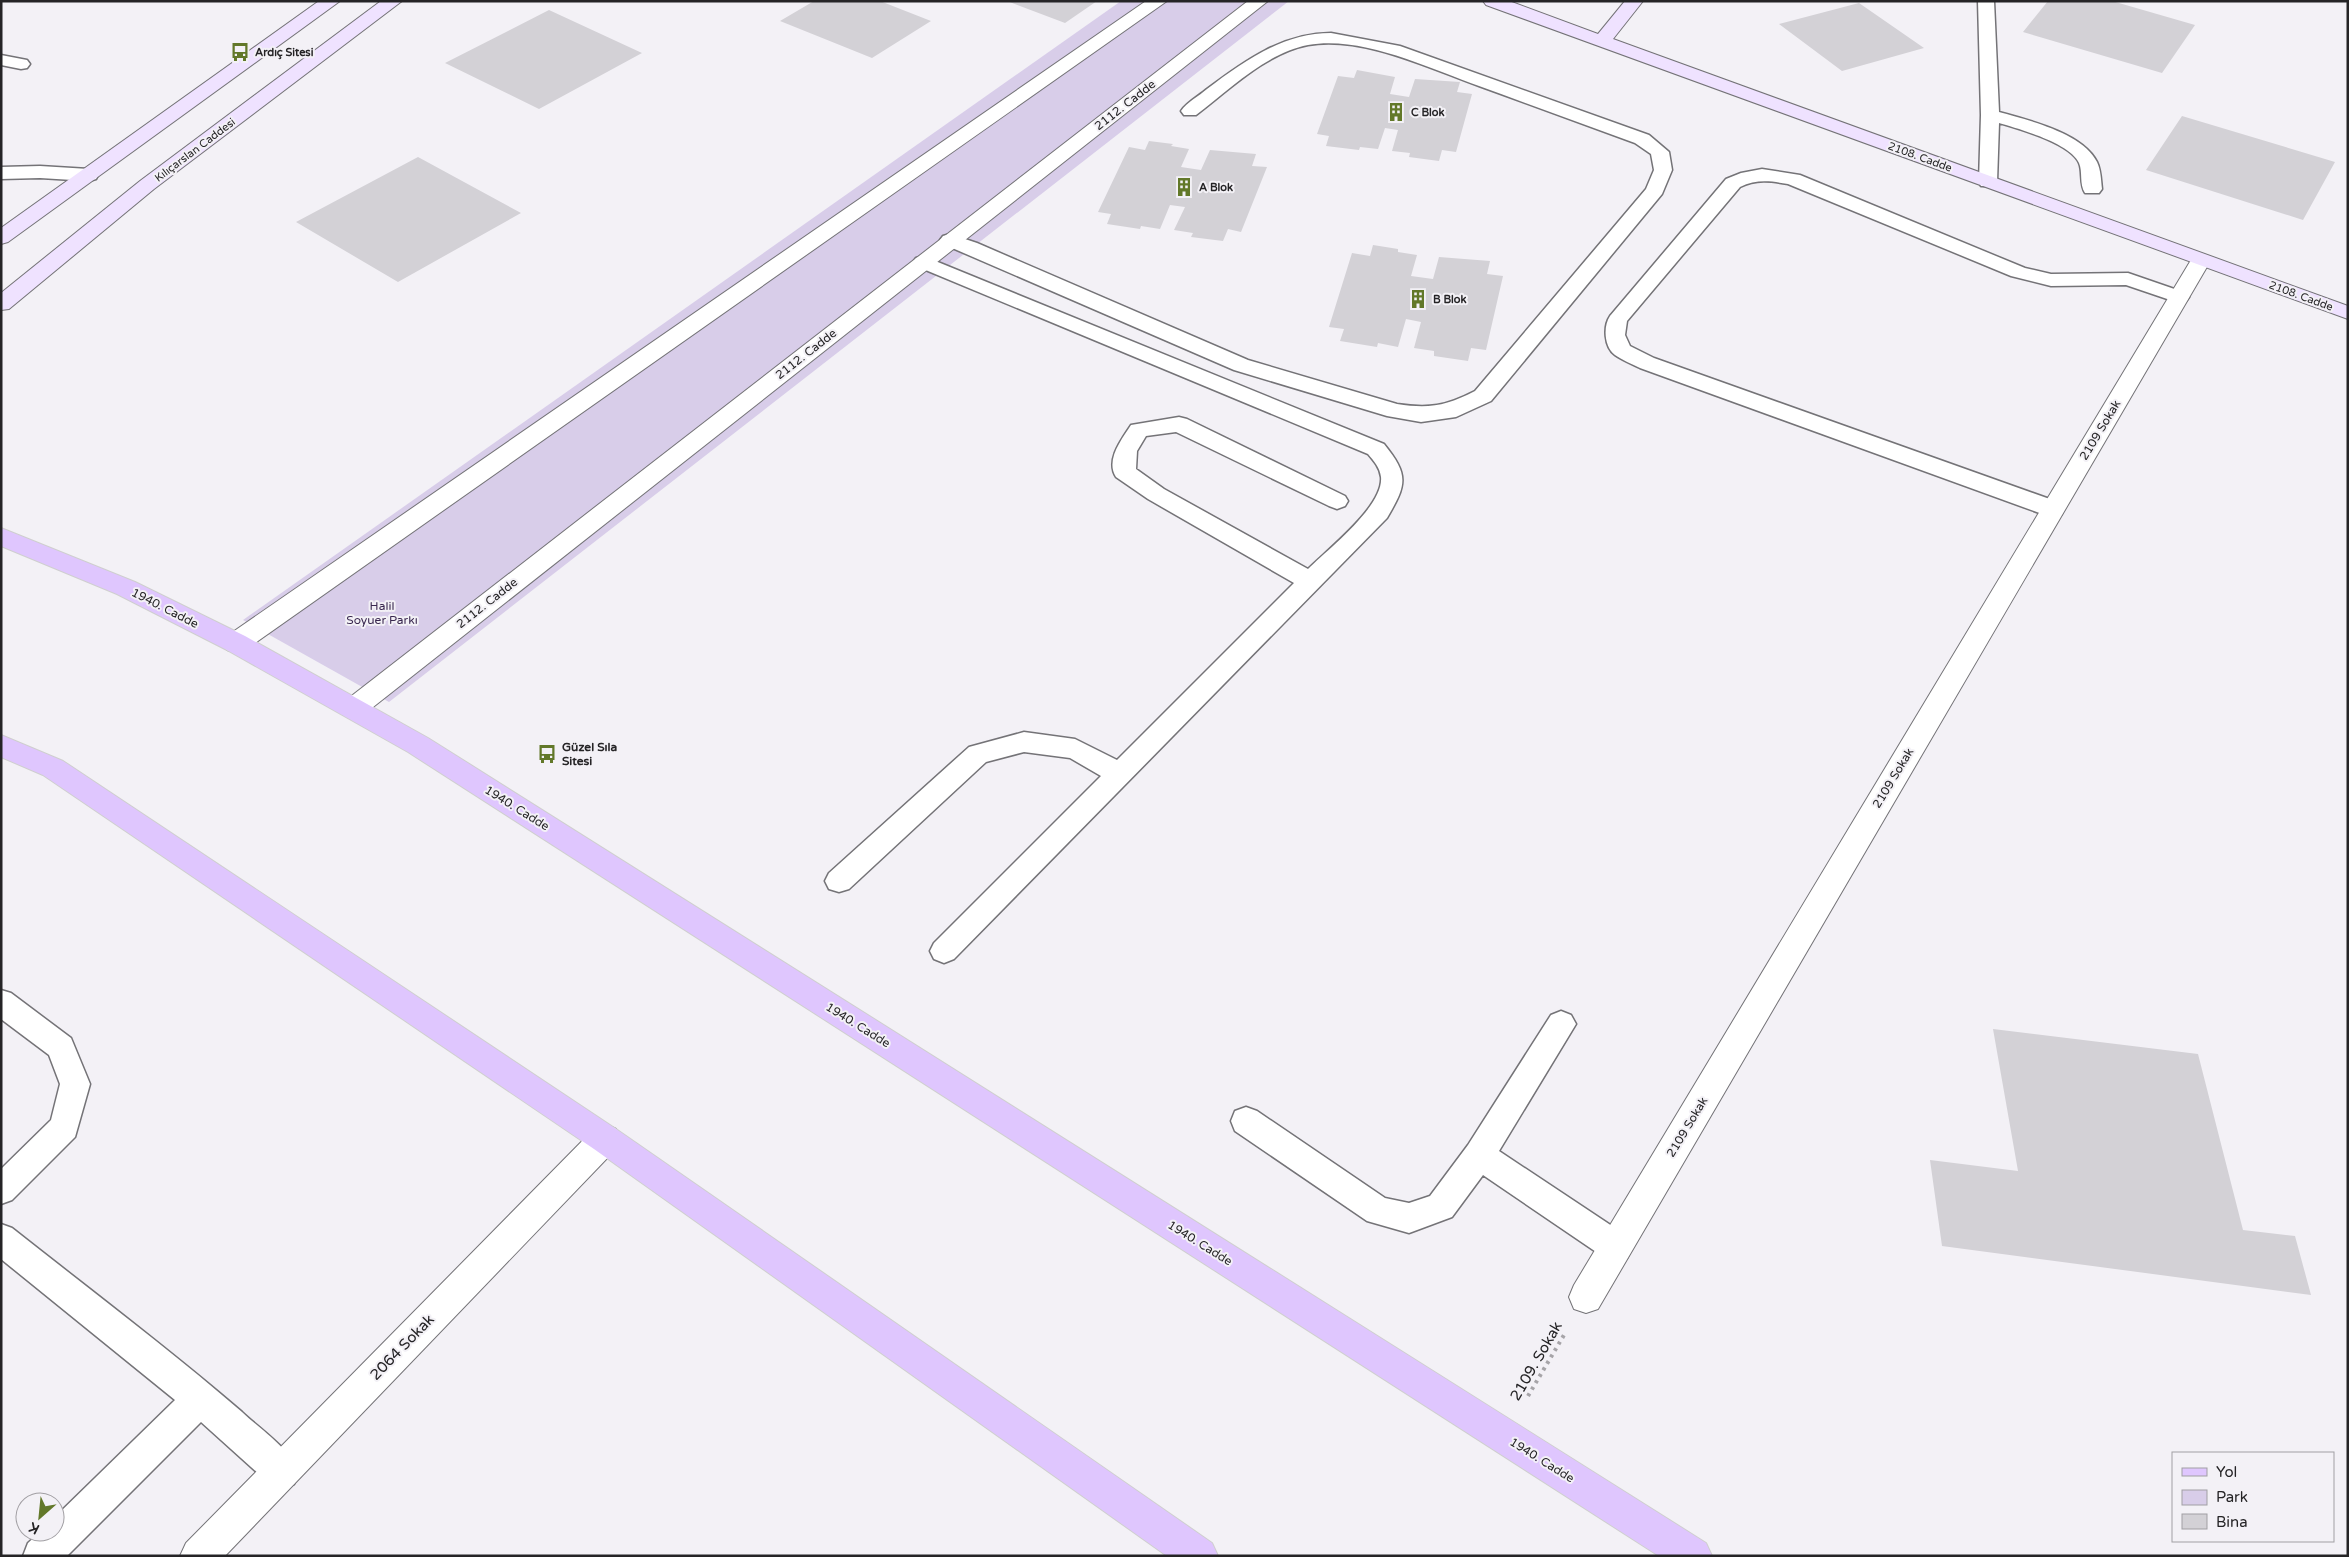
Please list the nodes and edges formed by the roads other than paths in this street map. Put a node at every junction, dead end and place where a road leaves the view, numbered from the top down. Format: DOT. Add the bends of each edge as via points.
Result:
graph roads {
  1 [pos="331,1"];
  2 [pos="393,1"];
  3 [pos="1158,1"];
  4 [pos="1259,1"];
  5 [pos="1492,1"];
  6 [pos="1634,1"];
  7 [pos="1986,1"];
  8 [pos="1602,41"];
  9 [pos="1,60"];
  10 [pos="21,64"];
  11 [pos="1190,111"];
  12 [pos="1990,116"];
  13 [pos="1,173"];
  14 [pos="90,175"];
  15 [pos="1988,182"];
  16 [pos="2092,189"];
  17 [pos="1,238"];
  18 [pos="950,240"];
  19 [pos="2201,260"];
  20 [pos="923,262"];
  21 [pos="2179,298"];
  22 [pos="1,304"];
  23 [pos="2348,314"];
  24 [pos="1337,501"];
  25 [pos="2053,508"];
  26 [pos="1,536"];
  27 [pos="1311,582"];
  28 [pos="236,644"];
  29 [pos="354,708"];
  30 [pos="1,745"];
  31 [pos="1119,774"];
  32 [pos="840,880"];
  33 [pos="944,951"];
  34 [pos="1,1002"];
  35 [pos="1561,1024"];
  36 [pos="1246,1121"];
  37 [pos="605,1139"];
  38 [pos="1478,1155"];
  39 [pos="1,1190"];
  40 [pos="1,1240"];
  41 [pos="1616,1247"];
  42 [pos="1586,1297"];
  43 [pos="200,1399"];
  44 [pos="282,1472"];
  45 [pos="41,1556"];
  46 [pos="200,1556"];
  47 [pos="1199,1556"];
  48 [pos="1693,1556"];
  1 -- 14 [label="main road"];
  2 -- 22 [label="main road, Kılıçarslan Caddesi" via="147,185"];
  3 -- 28 [label="street"];
  4 -- 18 [label="street, 2112. Cadde"];
  5 -- 8 [label="main road, 2108. Cadde"];
  6 -- 8 [label="main road"];
  7 -- 12 [label="lane"];
  8 -- 15 [label="main road, 2108. Cadde"];
  9 -- 10 [label="lane"];
  11 -- 18 [label="lane" via="1269,54 1321,38 1351,41 1394,50 1642,139 1660,152 1663,170 1655,190 1483,396 1456,410 1421,415 1241,365"];
  12 -- 15 [label="lane"];
  12 -- 16 [label="lane" via="2031,127 2067,143 2087,160"];
  13 -- 14 [label="lane"];
  14 -- 17 [label="main road"];
  15 -- 19 [label="main road, 2108. Cadde"];
  18 -- 20 [label="street, 2112. Cadde"];
  19 -- 21 [label="street, 2109 Sokak"];
  19 -- 23 [label="main road, 2108. Cadde"];
  20 -- 27 [label="lane" via="1376,449 1392,468 1392,490 1379,512"];
  20 -- 29 [label="street, 2112. Cadde"];
  21 -- 25 [label="street, 2109 Sokak"];
  21 -- 25 [label="lane" via="2128,279 2051,280 2018,272 1794,180 1768,174 1746,176 1733,183 1617,320 1615,335 1620,350 1647,364"];
  24 -- 27 [label="lane" via="1179,424 1139,430 1126,452 1124,472 1156,494"];
  25 -- 41 [label="street, 2109 Sokak"];
  26 -- 28 [label="main road, 1940. Cadde" via="126,588"];
  27 -- 31 [label="lane"];
  28 -- 29 [label="main road, 1940. Cadde"];
  29 -- 48 [label="main road, 1940. Cadde" via="418,745"];
  30 -- 37 [label="main road" via="53,768"];
  31 -- 32 [label="lane" via="1075,748 1024,742 978,754"];
  31 -- 33 [label="lane"];
  34 -- 39 [label="lane" via="61,1046 75,1084 64,1127"];
  35 -- 38 [label="lane"];
  36 -- 38 [label="lane" via="1378,1211 1409,1218 1441,1207"];
  37 -- 44 [label="street, 2064 Sokak"];
  37 -- 47 [label="main road"];
  38 -- 41 [label="lane"];
  40 -- 43 [label="lane"];
  41 -- 42 [label="street, 2109 Sokak"];
  43 -- 44 [label="lane"];
  43 -- 45 [label="lane"];
  44 -- 46 [label="street, 2064 Sokak"];
}
